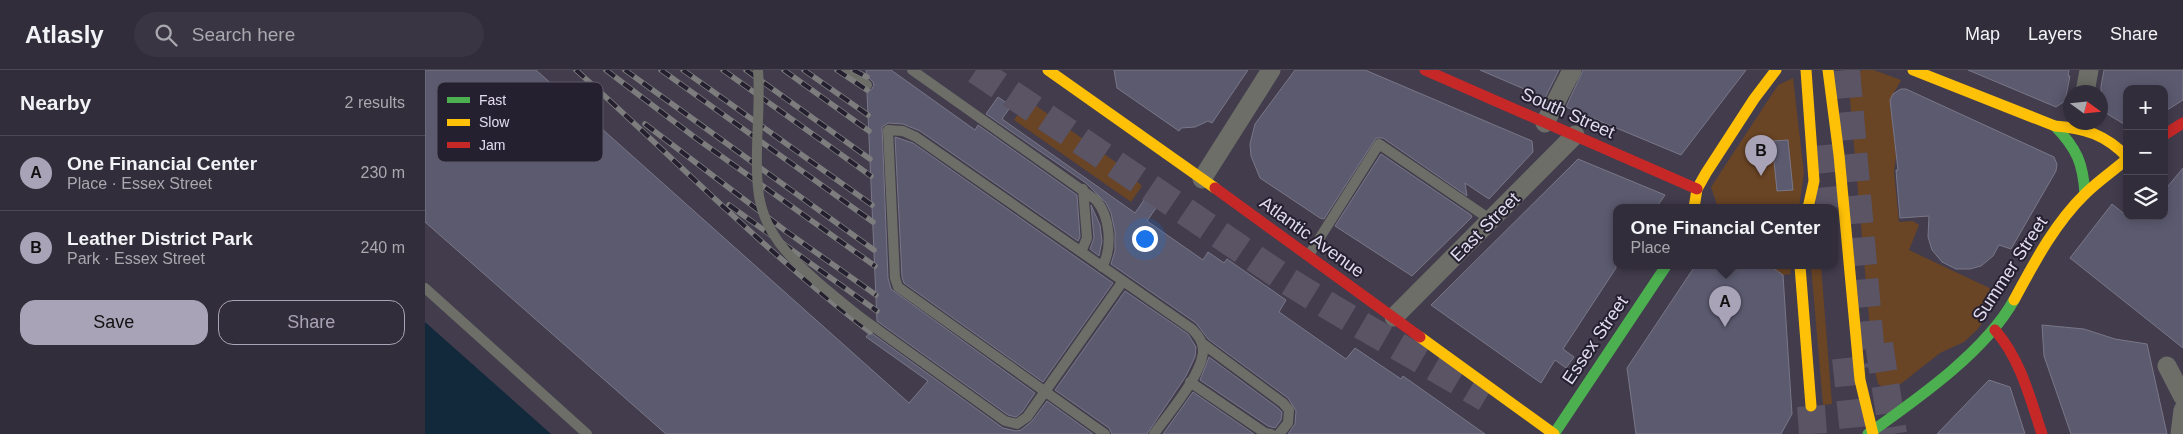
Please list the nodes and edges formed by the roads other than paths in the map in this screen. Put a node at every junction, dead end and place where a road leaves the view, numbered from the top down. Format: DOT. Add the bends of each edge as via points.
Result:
graph roads {
  1 [pos="758,70"];
  2 [pos="847,70"];
  3 [pos="913,70"];
  4 [pos="1048,70"];
  5 [pos="1271,70"];
  6 [pos="1425,70"];
  7 [pos="1572,70"];
  8 [pos="1777,70"];
  9 [pos="1806,70"];
  10 [pos="1828,70"];
  11 [pos="1913,70"];
  12 [pos="2089,70"];
  13 [pos="867,85"];
  14 [pos="2086,85"];
  15 [pos="1545,123"];
  16 [pos="2183,123"];
  17 [pos="2055,126"];
  18 [pos="2063,126"];
  19 [pos="2091,130"];
  20 [pos="2168,132"];
  21 [pos="1575,135"];
  22 [pos="2123,154"];
  23 [pos="2123,161"];
  24 [pos="1201,179"];
  25 [pos="1083,189"];
  26 [pos="1697,189"];
  27 [pos="2085,194"];
  28 [pos="1695,204"];
  29 [pos="1809,204"];
  30 [pos="1491,220"];
  31 [pos="1081,252"];
  32 [pos="1309,255"];
  33 [pos="1102,267"];
  34 [pos="1664,269"];
  35 [pos="1800,269"];
  36 [pos="1123,281"];
  37 [pos="425,288"];
  38 [pos="1394,317"];
  39 [pos="1995,330"];
  40 [pos="1202,343"];
  41 [pos="2167,366"];
  42 [pos="1190,382"];
  43 [pos="1045,392"];
  44 [pos="2183,397"];
  45 [pos="1811,406"];
  46 [pos="2183,410"];
  47 [pos="1871,433"];
  48 [pos="587,434"];
  49 [pos="1105,434"];
  50 [pos="1154,434"];
  51 [pos="1271,434"];
  52 [pos="1279,434"];
  53 [pos="1554,434"];
  54 [pos="2042,434"];
  55 [pos="2180,434"];
  1 -- 43 [label="lane, bridge" via="758,187 761,207 778,243 791,258 874,327 1009,423 1024,421"];
  2 -- 13 [label="lane"];
  3 -- 25 [label="lane"];
  4 -- 24 [label="main road, Atlantic Avenue"];
  5 -- 24 [label="street"];
  6 -- 15 [label="main road, South Street"];
  7 -- 15 [label="street"];
  8 -- 26 [label="main road"];
  9 -- 29 [label="main road" via="1814,181"];
  10 -- 47 [label="main road" via="1860,380"];
  11 -- 17 [label="main road"];
  12 -- 14 [label="street"];
  15 -- 21 [label="main road, South Street"];
  16 -- 20 [label="main road"];
  17 -- 18 [label="main road"];
  17 -- 27 [label="main road" via="2076,148 2081,159"];
  19 -- 22 [label="main road" via="2108,139"];
  21 -- 26 [label="main road, South Street"];
  21 -- 30 [label="street, East Street"];
  23 -- 27 [label="main road, Summer Street"];
  24 -- 32 [label="main road, Atlantic Avenue"];
  25 -- 31 [label="lane" via="1087,238"];
  25 -- 33 [label="lane" via="1099,204 1105,218 1109,248"];
  26 -- 28 [label="main road"];
  27 -- 39 [label="main road, Summer Street" via="2055,230"];
  30 -- 32 [label="lane" via="1379,144"];
  30 -- 38 [label="street, East Street"];
  31 -- 33 [label="lane"];
  31 -- 43 [label="lane" via="917,137 903,131 888,130 896,284"];
  32 -- 38 [label="main road, Atlantic Avenue"];
  33 -- 36 [label="lane"];
  34 -- 53 [label="main road, Essex Street"];
  35 -- 45 [label="main road"];
  36 -- 40 [label="lane" via="1192,329"];
  36 -- 43 [label="lane"];
  37 -- 48 [label="lane"];
  38 -- 53 [label="main road, Atlantic Avenue"];
  39 -- 47 [label="main road, Summer Street" via="1969,355"];
  39 -- 54 [label="main road" via="2015,358"];
  40 -- 42 [label="lane" via="1203,358"];
  40 -- 52 [label="lane" via="1289,410 1288,423"];
  41 -- 44 [label="street"];
  42 -- 50 [label="lane"];
  42 -- 51 [label="lane" via="1265,434"];
  43 -- 49 [label="lane"];
  46 -- 55 [label="street"];
}
